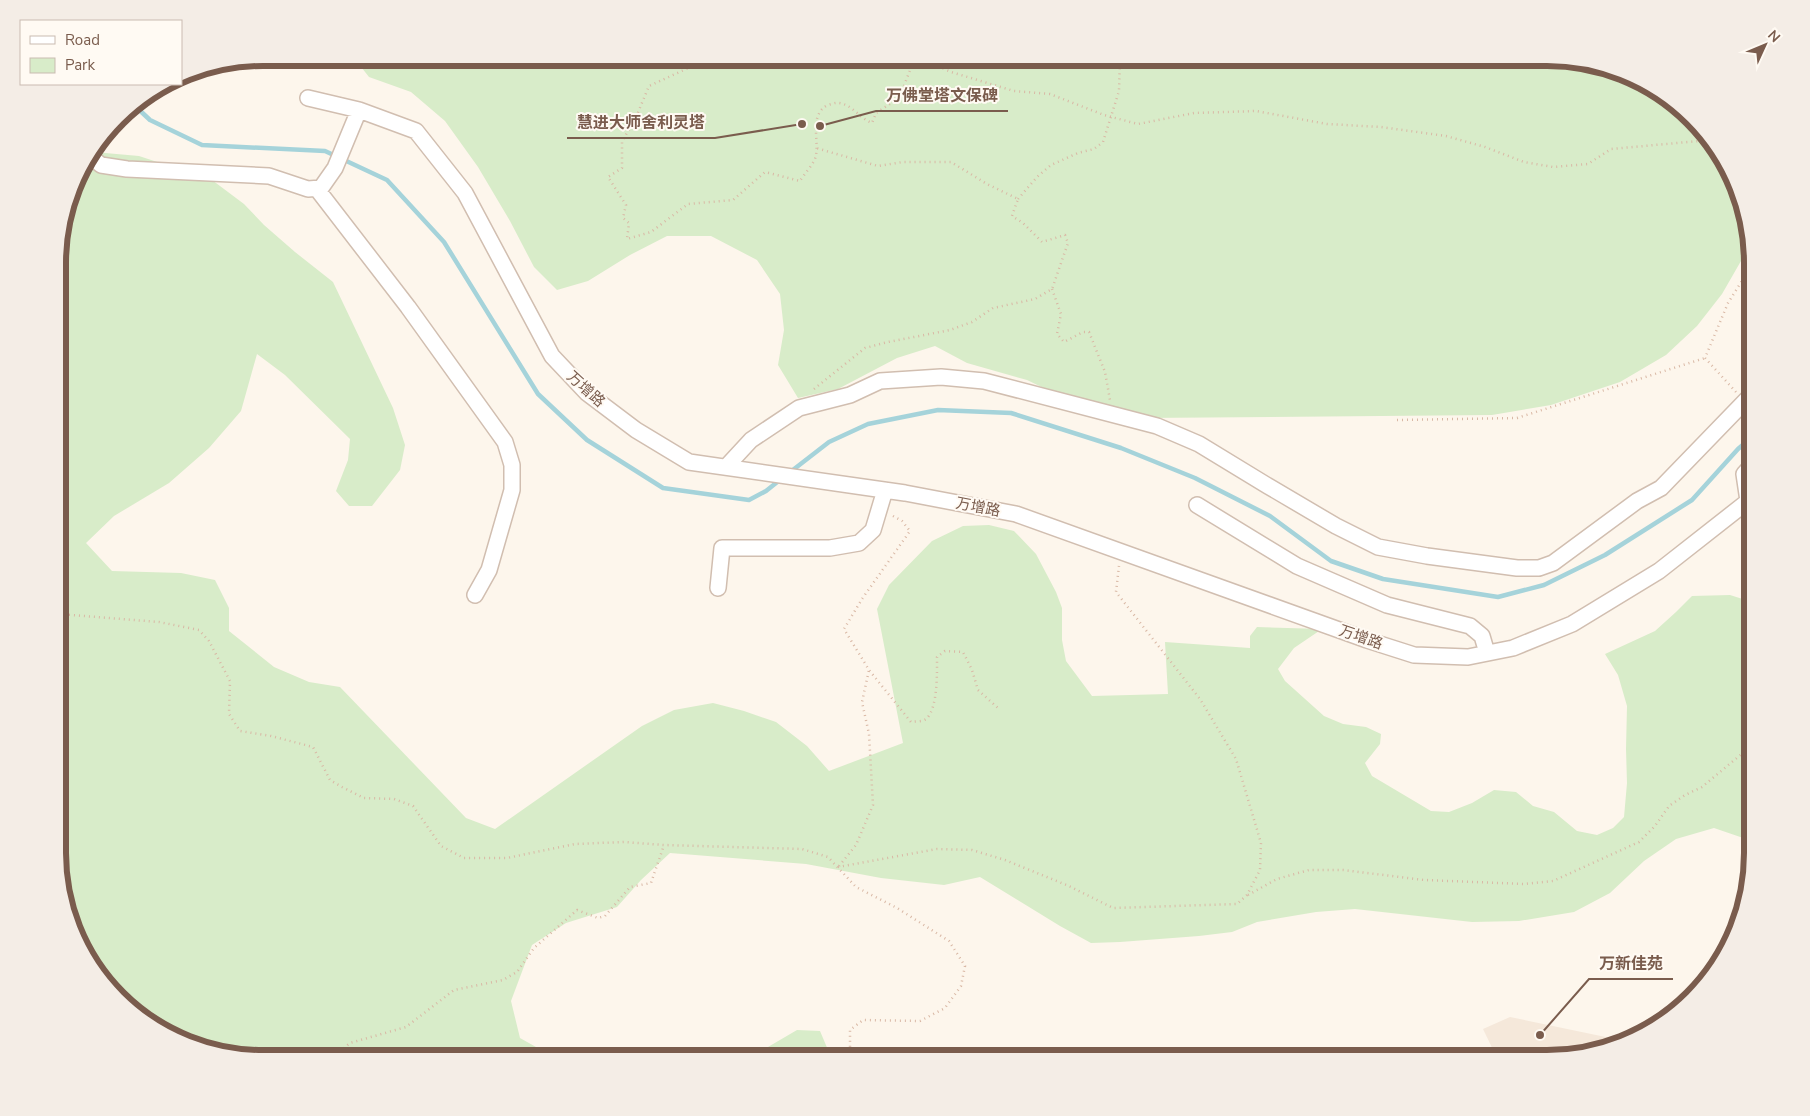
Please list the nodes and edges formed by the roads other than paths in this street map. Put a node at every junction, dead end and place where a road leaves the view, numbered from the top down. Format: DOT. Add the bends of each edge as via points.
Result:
graph roads {
  1 [pos="308,98"];
  2 [pos="359,110"];
  3 [pos="96,160"];
  4 [pos="317,189"];
  5 [pos="1744,405"];
  6 [pos="726,467"];
  7 [pos="885,490"];
  8 [pos="1196,505"];
  9 [pos="1744,505"];
  10 [pos="718,588"];
  11 [pos="474,595"];
  12 [pos="1487,653"];
  1 -- 2 [label="street, 万增路"];
  2 -- 4 [label="street" via="335,168"];
  2 -- 6 [label="street, 万增路" via="416,131 465,193 552,356 586,393 636,430 690,462"];
  3 -- 4 [label="street" via="101,165 127,169 269,176"];
  4 -- 11 [label="street" via="408,307 505,442 512,465 512,490 489,570"];
  5 -- 6 [label="street" via="1661,488 1553,563 1539,568 1517,568 1378,547 1310,511 1199,444 1157,426 984,381 941,377 880,381 850,395 799,408 751,440"];
  6 -- 7 [label="street, 万增路"];
  7 -- 10 [label="street" via="872,530 859,543 830,548 722,548"];
  7 -- 12 [label="street, 万增路" via="1016,514 1414,655 1468,657"];
  8 -- 12 [label="street" via="1297,566 1387,605 1470,626 1482,636"];
  9 -- 12 [label="street, 万增路" via="1659,571 1572,624 1513,648"];
}
